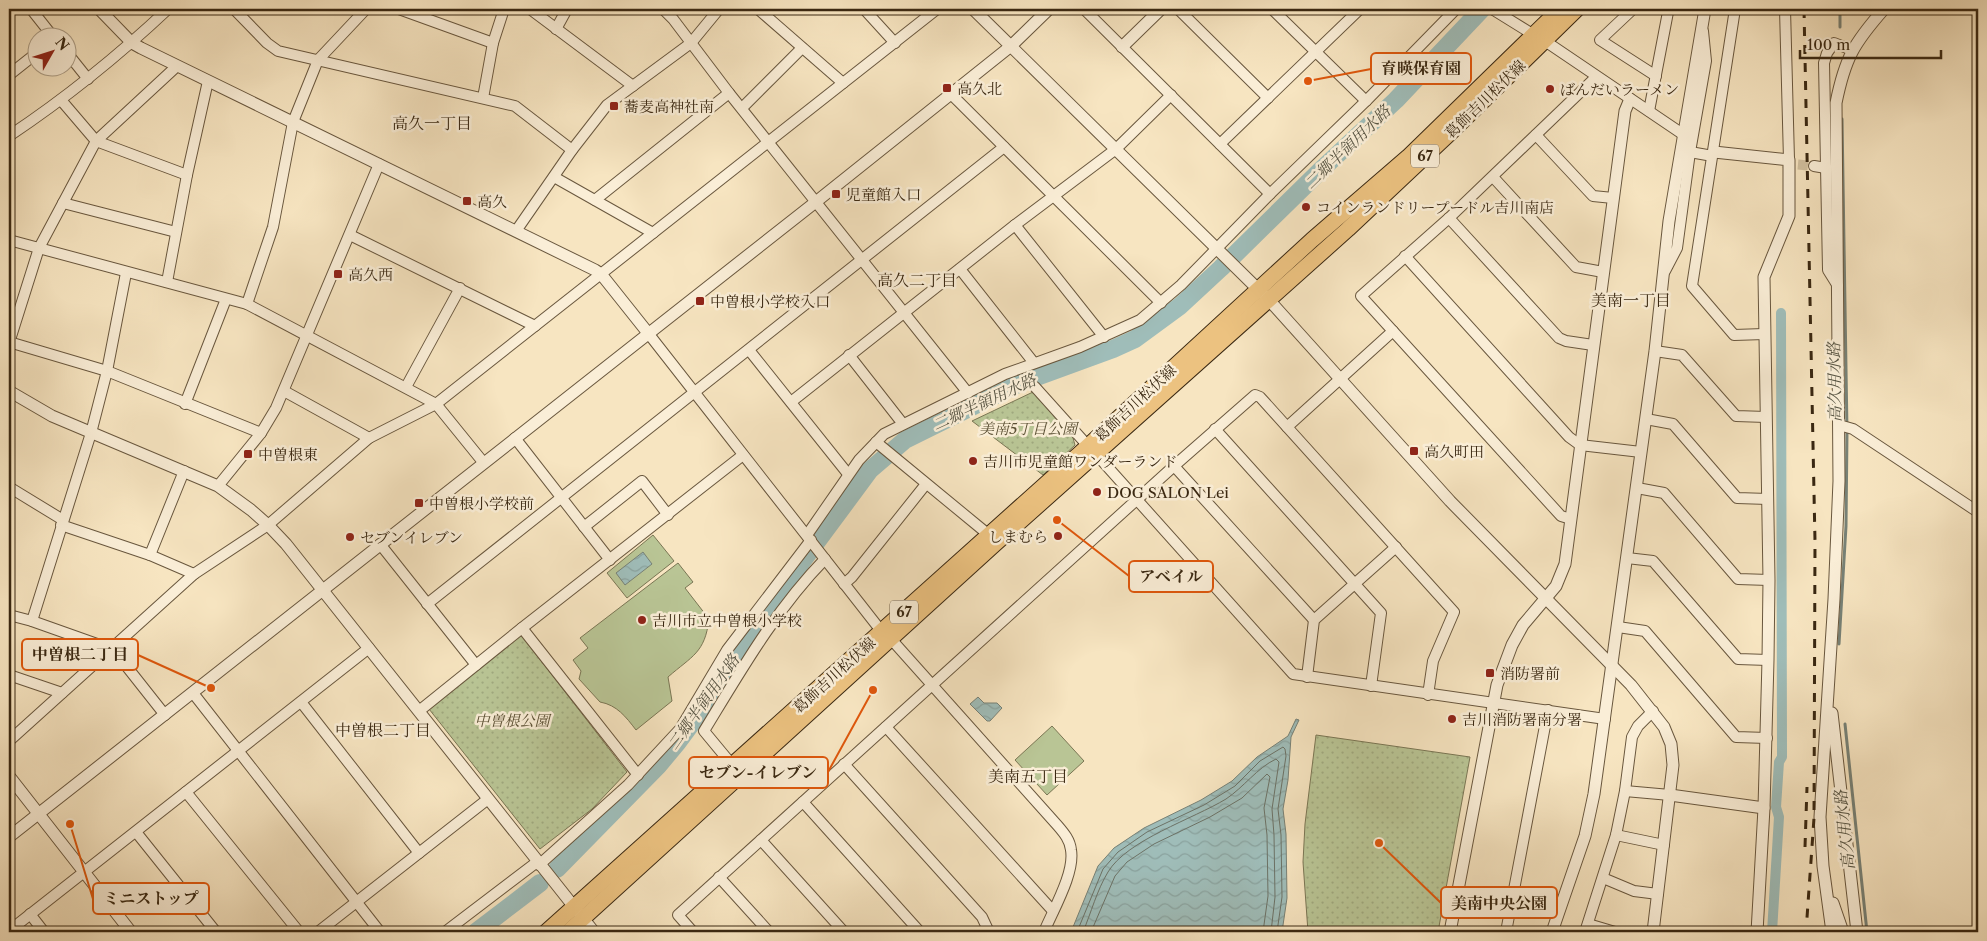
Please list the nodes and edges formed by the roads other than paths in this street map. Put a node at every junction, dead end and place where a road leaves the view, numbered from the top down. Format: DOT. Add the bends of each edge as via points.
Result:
graph roads {
  1 [pos="31,9"];
  2 [pos="99,9"];
  3 [pos="168,9"];
  4 [pos="234,9"];
  5 [pos="398,9"];
  6 [pos="504,9"];
  7 [pos="530,9"];
  8 [pos="567,9"];
  9 [pos="663,9"];
  10 [pos="719,9"];
  11 [pos="758,9"];
  12 [pos="864,9"];
  13 [pos="938,9"];
  14 [pos="973,9"];
  15 [pos="1049,9"];
  16 [pos="1084,9"];
  17 [pos="1161,9"];
  18 [pos="1178,9"];
  19 [pos="1272,9"];
  20 [pos="1360,9"];
  21 [pos="1456,9"];
  22 [pos="1492,9"];
  23 [pos="1560,9"];
  24 [pos="1577,9"];
  25 [pos="1633,9"];
  26 [pos="1664,9"];
  27 [pos="1705,9"];
  28 [pos="1735,9"];
  29 [pos="1785,9"];
  30 [pos="1884,9"];
  31 [pos="359,11"];
  32 [pos="1702,22"];
  33 [pos="46,28"];
  34 [pos="556,29"];
  35 [pos="1539,38"];
  36 [pos="132,43"];
  37 [pos="493,43"];
  38 [pos="691,43"];
  39 [pos="895,43"];
  40 [pos="1011,46"];
  41 [pos="1122,47"];
  42 [pos="802,48"];
  43 [pos="1852,50"];
  44 [pos="1316,52"];
  45 [pos="28,60"];
  46 [pos="318,60"];
  47 [pos="78,66"];
  48 [pos="177,66"];
  49 [pos="9,75"];
  50 [pos="1656,76"];
  51 [pos="1596,77"];
  52 [pos="88,79"];
  53 [pos="208,81"];
  54 [pos="843,83"];
  55 [pos="633,86"];
  56 [pos="730,93"];
  57 [pos="951,94"];
  58 [pos="1172,95"];
  59 [pos="482,98"];
  60 [pos="1268,98"];
  61 [pos="1630,99"];
  62 [pos="61,100"];
  63 [pos="1366,101"];
  64 [pos="742,108"];
  65 [pos="1649,112"];
  66 [pos="293,122"];
  67 [pos="1684,134"];
  68 [pos="1536,135"];
  69 [pos="9,136"];
  70 [pos="96,142"];
  71 [pos="770,142"];
  72 [pos="1220,144"];
  73 [pos="1004,147"];
  74 [pos="572,150"];
  75 [pos="1116,150"];
  76 [pos="1690,152"];
  77 [pos="1710,153"];
  78 [pos="1789,160"];
  79 [pos="379,164"];
  80 [pos="1814,166"];
  81 [pos="1826,168"];
  82 [pos="187,175"];
  83 [pos="554,176"];
  84 [pos="1493,177"];
  85 [pos="1270,194"];
  86 [pos="1053,196"];
  87 [pos="1613,198"];
  88 [pos="595,200"];
  89 [pos="817,201"];
  90 [pos="63,203"];
  91 [pos="1449,218"];
  92 [pos="1015,225"];
  93 [pos="516,231"];
  94 [pos="176,232"];
  95 [pos="653,233"];
  96 [pos="350,235"];
  97 [pos="9,240"];
  98 [pos="39,248"];
  99 [pos="1220,250"];
  100 [pos="1405,256"];
  101 [pos="863,260"];
  102 [pos="960,269"];
  103 [pos="1603,272"];
  104 [pos="126,273"];
  105 [pos="601,274"];
  106 [pos="1662,277"];
  107 [pos="167,282"];
  108 [pos="1838,286"];
  109 [pos="460,288"];
  110 [pos="1264,294"];
  111 [pos="226,298"];
  112 [pos="1161,303"];
  113 [pos="247,304"];
  114 [pos="904,312"];
  115 [pos="535,326"];
  116 [pos="1393,331"];
  117 [pos="648,333"];
  118 [pos="1764,334"];
  119 [pos="307,335"];
  120 [pos="1104,337"];
  121 [pos="9,343"];
  122 [pos="1593,344"];
  123 [pos="749,350"];
  124 [pos="1655,351"];
  125 [pos="849,356"];
  126 [pos="1034,364"];
  127 [pos="107,371"];
  128 [pos="1341,379"];
  129 [pos="406,387"];
  130 [pos="1035,387"];
  131 [pos="9,391"];
  132 [pos="284,391"];
  133 [pos="694,393"];
  134 [pos="968,393"];
  135 [pos="791,402"];
  136 [pos="186,404"];
  137 [pos="436,404"];
  138 [pos="1766,417"];
  139 [pos="1646,419"];
  140 [pos="903,424"];
  141 [pos="1287,427"];
  142 [pos="1845,427"];
  143 [pos="1215,430"];
  144 [pos="92,433"];
  145 [pos="261,433"];
  146 [pos="369,438"];
  147 [pos="514,438"];
  148 [pos="876,442"];
  149 [pos="1580,444"];
  150 [pos="1092,450"];
  151 [pos="1641,452"];
  152 [pos="743,455"];
  153 [pos="483,462"];
  154 [pos="1174,466"];
  155 [pos="184,471"];
  156 [pos="848,474"];
  157 [pos="926,484"];
  158 [pos="218,486"];
  159 [pos="9,487"];
  160 [pos="1637,488"];
  161 [pos="561,498"];
  162 [pos="1768,499"];
  163 [pos="1136,502"];
  164 [pos="1978,512"];
  165 [pos="668,515"];
  166 [pos="1571,519"];
  167 [pos="62,522"];
  168 [pos="268,524"];
  169 [pos="584,527"];
  170 [pos="989,535"];
  171 [pos="809,538"];
  172 [pos="380,544"];
  173 [pos="1396,547"];
  174 [pos="150,555"];
  175 [pos="823,556"];
  176 [pos="1627,558"];
  177 [pos="610,560"];
  178 [pos="194,574"];
  179 [pos="1769,580"];
  180 [pos="844,584"];
  181 [pos="1355,584"];
  182 [pos="323,590"];
  183 [pos="1546,598"];
  184 [pos="427,604"];
  185 [pos="9,614"];
  186 [pos="1314,620"];
  187 [pos="32,621"];
  188 [pos="1618,627"];
  189 [pos="522,628"];
  190 [pos="886,636"];
  191 [pos="369,648"];
  192 [pos="111,649"];
  193 [pos="1768,660"];
  194 [pos="1612,664"];
  195 [pos="476,665"];
  196 [pos="9,676"];
  197 [pos="1307,677"];
  198 [pos="1829,682"];
  199 [pos="933,686"];
  200 [pos="1371,686"];
  201 [pos="62,693"];
  202 [pos="193,693"];
  203 [pos="1428,695"];
  204 [pos="301,702"];
  205 [pos="1492,703"];
  206 [pos="1548,710"];
  207 [pos="419,711"];
  208 [pos="1653,711"];
  209 [pos="165,715"];
  210 [pos="1605,719"];
  211 [pos="886,727"];
  212 [pos="1767,738"];
  213 [pos="9,741"];
  214 [pos="238,752"];
  215 [pos="844,764"];
  216 [pos="733,766"];
  217 [pos="638,775"];
  218 [pos="9,776"];
  219 [pos="1625,791"];
  220 [pos="186,792"];
  221 [pos="1670,795"];
  222 [pos="488,799"];
  223 [pos="803,802"];
  224 [pos="1764,808"];
  225 [pos="39,814"];
  226 [pos="136,832"];
  227 [pos="1616,835"];
  228 [pos="9,837"];
  229 [pos="761,840"];
  230 [pos="1664,845"];
  231 [pos="419,853"];
  232 [pos="538,863"];
  233 [pos="84,873"];
  234 [pos="719,877"];
  235 [pos="1603,878"];
  236 [pos="1825,880"];
  237 [pos="1658,894"];
  238 [pos="356,902"];
  239 [pos="573,908"];
  240 [pos="1053,911"];
  241 [pos="30,914"];
  242 [pos="583,919"];
  243 [pos="1587,928"];
  244 [pos="9,931"];
  245 [pos="44,932"];
  246 [pos="131,932"];
  247 [pos="216,932"];
  248 [pos="299,932"];
  249 [pos="318,932"];
  250 [pos="380,932"];
  251 [pos="445,932"];
  252 [pos="546,932"];
  253 [pos="568,932"];
  254 [pos="594,932"];
  255 [pos="693,932"];
  256 [pos="769,932"];
  257 [pos="844,932"];
  258 [pos="920,932"];
  259 [pos="989,932"];
  260 [pos="1044,932"];
  261 [pos="1450,932"];
  262 [pos="1506,932"];
  263 [pos="1552,932"];
  264 [pos="1615,932"];
  265 [pos="1653,932"];
  266 [pos="1757,932"];
  267 [pos="1832,932"];
  268 [pos="1843,932"];
  269 [pos="1857,932"];
  1 -- 33 [label="street"];
  2 -- 36 [label="street"];
  3 -- 36 [label="street"];
  4 -- 46 [label="street" via="278,51"];
  5 -- 37 [label="street"];
  6 -- 37 [label="street"];
  7 -- 34 [label="street"];
  8 -- 34 [label="street"];
  9 -- 38 [label="street"];
  10 -- 38 [label="street"];
  11 -- 42 [label="street"];
  12 -- 39 [label="street"];
  13 -- 39 [label="street"];
  14 -- 40 [label="street"];
  15 -- 40 [label="street"];
  16 -- 41 [label="street"];
  17 -- 41 [label="street"];
  18 -- 60 [label="street"];
  19 -- 44 [label="street"];
  20 -- 44 [label="street"];
  21 -- 63 [label="street"];
  22 -- 35 [label="street"];
  23 -- 35 [label="main road, 葛飾吉川松伏線 / 67"];
  24 -- 35 [label="main road, 葛飾吉川松伏線 / 67"];
  25 -- 50 [label="street" via="1600,40"];
  26 -- 50 [label="street" via="1668,12"];
  27 -- 32 [label="street"];
  28 -- 77 [label="street"];
  29 -- 78 [label="street"];
  30 -- 43 [label="street"];
  31 -- 46 [label="street"];
  32 -- 67 [label="street"];
  32 -- 76 [label="street" via="1706,61"];
  34 -- 55 [label="street"];
  35 -- 51 [label="street"];
  35 -- 110 [label="main road, 葛飾吉川松伏線 / 67" via="1312,240"];
  36 -- 48 [label="street"];
  36 -- 52 [label="street"];
  37 -- 59 [label="street"];
  38 -- 55 [label="street"];
  38 -- 56 [label="street"];
  39 -- 54 [label="street"];
  40 -- 57 [label="street"];
  40 -- 75 [label="street"];
  41 -- 58 [label="street"];
  42 -- 54 [label="street"];
  42 -- 64 [label="street"];
  43 -- 81 [label="street" via="1834,43 1824,63"];
  43 -- 108 [label="street" via="1840,80 1836,104"];
  44 -- 60 [label="street"];
  44 -- 63 [label="street"];
  45 -- 49 [label="street"];
  46 -- 59 [label="street"];
  46 -- 66 [label="street"];
  47 -- 52 [label="street"];
  48 -- 53 [label="street"];
  48 -- 70 [label="street"];
  50 -- 65 [label="street"];
  51 -- 61 [label="street"];
  51 -- 68 [label="street"];
  52 -- 62 [label="street"];
  53 -- 66 [label="street"];
  53 -- 82 [label="street"];
  54 -- 71 [label="street"];
  55 -- 74 [label="street" via="607,105"];
  56 -- 64 [label="street"];
  56 -- 88 [label="street"];
  57 -- 73 [label="street"];
  57 -- 89 [label="street"];
  58 -- 72 [label="street"];
  58 -- 75 [label="street"];
  59 -- 74 [label="street" via="515,106"];
  60 -- 72 [label="street"];
  61 -- 65 [label="street"];
  61 -- 87 [label="street" via="1625,111"];
  62 -- 69 [label="street"];
  62 -- 70 [label="street"];
  63 -- 85 [label="street"];
  64 -- 71 [label="street"];
  65 -- 67 [label="street"];
  66 -- 79 [label="street"];
  66 -- 113 [label="street" via="273,227"];
  67 -- 106 [label="street"];
  68 -- 84 [label="street"];
  68 -- 87 [label="street" via="1593,196"];
  70 -- 82 [label="street"];
  70 -- 90 [label="street"];
  71 -- 89 [label="street"];
  71 -- 95 [label="street"];
  72 -- 85 [label="street"];
  73 -- 86 [label="street"];
  73 -- 101 [label="street"];
  74 -- 83 [label="street"];
  75 -- 86 [label="street"];
  75 -- 99 [label="street"];
  76 -- 77 [label="street"];
  76 -- 106 [label="street" via="1676,248"];
  77 -- 78 [label="street"];
  77 -- 118 [label="street" via="1692,286 1734,335"];
  78 -- 118 [label="street" via="1789,216 1764,277"];
  79 -- 93 [label="street"];
  79 -- 96 [label="street"];
  80 -- 81 [label="street"];
  81 -- 108 [label="street" via="1828,270"];
  82 -- 94 [label="street"];
  83 -- 88 [label="street"];
  83 -- 93 [label="street"];
  84 -- 91 [label="street"];
  84 -- 103 [label="street" via="1576,267"];
  85 -- 99 [label="street"];
  86 -- 92 [label="street"];
  86 -- 112 [label="street"];
  87 -- 103 [label="street"];
  88 -- 95 [label="street"];
  89 -- 101 [label="street"];
  89 -- 117 [label="street"];
  90 -- 94 [label="street"];
  90 -- 98 [label="street"];
  91 -- 100 [label="street"];
  91 -- 122 [label="street" via="1559,338"];
  92 -- 102 [label="street"];
  92 -- 120 [label="street"];
  93 -- 105 [label="street"];
  94 -- 107 [label="street"];
  95 -- 105 [label="street"];
  96 -- 109 [label="street"];
  96 -- 119 [label="street"];
  97 -- 98 [label="street"];
  98 -- 104 [label="street"];
  98 -- 121 [label="street"];
  99 -- 110 [label="street"];
  99 -- 112 [label="street"];
  100 -- 116 [label="street" via="1361,296"];
  100 -- 149 [label="street" via="1569,437"];
  101 -- 114 [label="street"];
  101 -- 123 [label="street"];
  102 -- 114 [label="street"];
  102 -- 126 [label="street"];
  103 -- 122 [label="street"];
  104 -- 107 [label="street"];
  104 -- 127 [label="street"];
  105 -- 115 [label="street"];
  105 -- 117 [label="street"];
  106 -- 124 [label="street"];
  107 -- 111 [label="street"];
  108 -- 142 [label="street"];
  109 -- 115 [label="street"];
  109 -- 129 [label="street"];
  110 -- 128 [label="street"];
  110 -- 150 [label="main road, 葛飾吉川松伏線 / 67"];
  111 -- 113 [label="street"];
  111 -- 136 [label="street"];
  112 -- 120 [label="street" via="1140,320"];
  113 -- 119 [label="street"];
  114 -- 125 [label="street"];
  114 -- 134 [label="street"];
  115 -- 137 [label="street"];
  116 -- 128 [label="street"];
  116 -- 166 [label="street" via="1561,516"];
  117 -- 133 [label="street"];
  117 -- 147 [label="street"];
  118 -- 138 [label="street"];
  119 -- 129 [label="street"];
  119 -- 132 [label="street"];
  120 -- 126 [label="street"];
  121 -- 127 [label="street"];
  122 -- 149 [label="street"];
  123 -- 133 [label="street"];
  123 -- 135 [label="street"];
  124 -- 138 [label="street" via="1682,354 1736,416"];
  124 -- 139 [label="street"];
  125 -- 135 [label="street"];
  125 -- 140 [label="street"];
  126 -- 134 [label="street" via="1005,374"];
  127 -- 136 [label="street"];
  127 -- 144 [label="street"];
  128 -- 141 [label="street"];
  128 -- 183 [label="street" via="1450,501"];
  129 -- 137 [label="street"];
  130 -- 150 [label="street"];
  131 -- 144 [label="street" via="52,416"];
  132 -- 145 [label="street"];
  132 -- 146 [label="street"];
  133 -- 152 [label="street"];
  133 -- 161 [label="street"];
  134 -- 140 [label="street"];
  135 -- 156 [label="street"];
  136 -- 145 [label="street"];
  137 -- 146 [label="street"];
  137 -- 153 [label="street"];
  138 -- 162 [label="street"];
  139 -- 151 [label="street"];
  139 -- 162 [label="street" via="1673,424 1737,498"];
  140 -- 148 [label="street"];
  141 -- 143 [label="street" via="1255,395"];
  141 -- 173 [label="street"];
  142 -- 164 [label="street"];
  142 -- 198 [label="street"];
  143 -- 154 [label="street"];
  143 -- 181 [label="street"];
  144 -- 155 [label="street"];
  144 -- 167 [label="street"];
  145 -- 158 [label="street"];
  146 -- 168 [label="street"];
  147 -- 153 [label="street"];
  147 -- 161 [label="street"];
  148 -- 156 [label="street"];
  148 -- 157 [label="street"];
  149 -- 151 [label="street"];
  149 -- 166 [label="street"];
  150 -- 163 [label="street"];
  150 -- 170 [label="main road, 葛飾吉川松伏線 / 67"];
  150 -- 190 [label="main road, 葛飾吉川松伏線 / 67"];
  151 -- 160 [label="street"];
  152 -- 165 [label="street"];
  152 -- 171 [label="street"];
  153 -- 172 [label="street"];
  154 -- 163 [label="street"];
  154 -- 186 [label="street"];
  155 -- 158 [label="street"];
  155 -- 174 [label="street"];
  156 -- 171 [label="street"];
  157 -- 170 [label="street"];
  157 -- 180 [label="street"];
  158 -- 168 [label="street"];
  159 -- 167 [label="street"];
  160 -- 176 [label="street"];
  160 -- 179 [label="street" via="1664,493 1738,579"];
  161 -- 169 [label="street"];
  161 -- 184 [label="street"];
  162 -- 179 [label="street"];
  163 -- 197 [label="street" via="1288,670"];
  163 -- 199 [label="street"];
  165 -- 169 [label="street" via="642,481"];
  165 -- 177 [label="street"];
  166 -- 183 [label="street" via="1562,574"];
  167 -- 174 [label="street"];
  167 -- 187 [label="street"];
  168 -- 178 [label="street"];
  168 -- 182 [label="street"];
  169 -- 177 [label="street"];
  170 -- 190 [label="main road, 葛飾吉川松伏線 / 67"];
  171 -- 175 [label="street"];
  171 -- 217 [label="street" via="727,650 680,729"];
  172 -- 182 [label="street"];
  172 -- 184 [label="street"];
  173 -- 181 [label="street"];
  173 -- 203 [label="street" via="1454,612 1433,660"];
  174 -- 178 [label="street"];
  175 -- 180 [label="street"];
  175 -- 216 [label="street" via="761,640 704,731"];
  176 -- 188 [label="street"];
  176 -- 193 [label="street" via="1654,562 1738,659"];
  177 -- 189 [label="street"];
  178 -- 192 [label="street"];
  179 -- 193 [label="street"];
  180 -- 190 [label="street"];
  181 -- 186 [label="street"];
  181 -- 200 [label="street" via="1381,612"];
  182 -- 191 [label="street"];
  182 -- 202 [label="street"];
  183 -- 194 [label="street"];
  183 -- 205 [label="street" via="1512,645"];
  184 -- 195 [label="street"];
  185 -- 187 [label="street"];
  186 -- 197 [label="street"];
  187 -- 192 [label="street"];
  188 -- 194 [label="street"];
  188 -- 212 [label="street" via="1645,631 1736,737"];
  189 -- 195 [label="street"];
  189 -- 217 [label="street"];
  190 -- 199 [label="street"];
  190 -- 216 [label="main road, 葛飾吉川松伏線 / 67"];
  190 -- 242 [label="main road, 葛飾吉川松伏線 / 67"];
  191 -- 204 [label="street"];
  191 -- 207 [label="street"];
  192 -- 201 [label="street"];
  192 -- 209 [label="street"];
  193 -- 212 [label="street"];
  194 -- 208 [label="street"];
  194 -- 210 [label="street"];
  195 -- 207 [label="street"];
  196 -- 201 [label="street"];
  197 -- 200 [label="street"];
  198 -- 236 [label="street" via="1820,817"];
  198 -- 269 [label="street"];
  199 -- 211 [label="street"];
  199 -- 240 [label="street" via="1067,838 1071,850 1068,876"];
  200 -- 203 [label="street"];
  201 -- 213 [label="street"];
  202 -- 209 [label="street"];
  202 -- 214 [label="street"];
  203 -- 205 [label="street"];
  204 -- 214 [label="street"];
  204 -- 231 [label="street"];
  205 -- 206 [label="street"];
  205 -- 261 [label="street"];
  206 -- 210 [label="street"];
  206 -- 262 [label="street"];
  207 -- 222 [label="street"];
  208 -- 219 [label="street" via="1632,737"];
  208 -- 221 [label="street" via="1671,744"];
  209 -- 225 [label="street"];
  210 -- 263 [label="street" via="1590,816"];
  211 -- 215 [label="street"];
  211 -- 240 [label="street"];
  212 -- 224 [label="street"];
  214 -- 220 [label="street"];
  214 -- 238 [label="street"];
  215 -- 223 [label="street"];
  215 -- 259 [label="street" via="982,917"];
  216 -- 239 [label="main road, 葛飾吉川松伏線 / 67"];
  217 -- 232 [label="street"];
  218 -- 225 [label="street"];
  219 -- 221 [label="street"];
  219 -- 227 [label="street"];
  220 -- 226 [label="street"];
  220 -- 248 [label="street"];
  221 -- 224 [label="street"];
  221 -- 230 [label="street"];
  222 -- 231 [label="street"];
  222 -- 232 [label="street"];
  223 -- 229 [label="street"];
  223 -- 258 [label="street"];
  224 -- 266 [label="street"];
  225 -- 228 [label="street"];
  225 -- 233 [label="street"];
  226 -- 233 [label="street"];
  226 -- 247 [label="street"];
  227 -- 230 [label="street"];
  227 -- 235 [label="street"];
  229 -- 234 [label="street"];
  229 -- 257 [label="street"];
  230 -- 237 [label="street"];
  231 -- 238 [label="street"];
  232 -- 239 [label="street"];
  232 -- 251 [label="street"];
  233 -- 241 [label="street"];
  233 -- 246 [label="street"];
  234 -- 255 [label="street" via="678,915"];
  234 -- 256 [label="street"];
  235 -- 237 [label="street" via="1634,891"];
  235 -- 243 [label="street"];
  236 -- 267 [label="street"];
  236 -- 268 [label="street"];
  237 -- 265 [label="street"];
  238 -- 249 [label="street"];
  238 -- 250 [label="street"];
  239 -- 242 [label="street"];
  239 -- 252 [label="main road, 葛飾吉川松伏線 / 67"];
  240 -- 260 [label="street"];
  241 -- 244 [label="street"];
  241 -- 245 [label="street"];
  242 -- 253 [label="main road, 葛飾吉川松伏線 / 67"];
  242 -- 254 [label="street"];
  243 -- 264 [label="street"];
}
